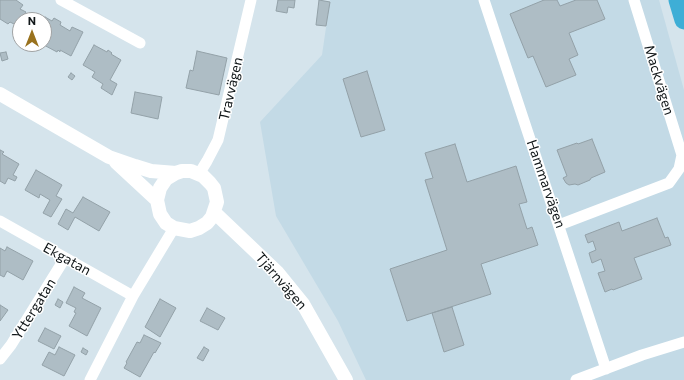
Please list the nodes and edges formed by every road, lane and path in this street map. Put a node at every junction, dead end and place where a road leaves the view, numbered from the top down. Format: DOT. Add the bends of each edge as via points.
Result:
graph roads {
  1 [pos="61,0"];
  2 [pos="251,0"];
  3 [pos="484,0"];
  4 [pos="634,0"];
  5 [pos="678,0"];
  6 [pos="684,20"];
  7 [pos="140,43"];
  8 [pos="0,94"];
  9 [pos="109,157"];
  10 [pos="176,173"];
  11 [pos="199,174"];
  12 [pos="157,200"];
  13 [pos="214,212"];
  14 [pos="0,221"];
  15 [pos="559,225"];
  16 [pos="174,228"];
  17 [pos="65,258"];
  18 [pos="133,296"];
  19 [pos="684,342"];
  20 [pos="0,358"];
  21 [pos="606,369"];
  22 [pos="90,380"];
  23 [pos="346,380"];
  24 [pos="576,380"];
  1 -- 7 [label="street"];
  2 -- 11 [label="street, Travvägen" via="218,140"];
  3 -- 15 [label="street, Hammarvägen"];
  4 -- 15 [label="street, Mackvägen" via="682,155 679,169 669,183"];
  5 -- 6 [label="highway"];
  8 -- 9 [label="street"];
  9 -- 10 [label="street" via="151,171"];
  9 -- 12 [label="street"];
  10 -- 11 [label="street" via="185,171"];
  10 -- 12 [label="street" via="162,184"];
  11 -- 13 [label="street" via="214,188 217,202"];
  12 -- 16 [label="street" via="160,214 166,223"];
  13 -- 16 [label="street" via="207,223 199,228 190,231"];
  13 -- 23 [label="street, Tjärnvägen" via="277,272 304,304"];
  14 -- 17 [label="street, Ekgatan"];
  15 -- 21 [label="street, Hammarvägen"];
  16 -- 18 [label="street"];
  17 -- 18 [label="street, Ekgatan"];
  17 -- 20 [label="street, Yttergatan" via="11,346"];
  18 -- 22 [label="street"];
  19 -- 21 [label="street"];
  21 -- 24 [label="street"];
}
